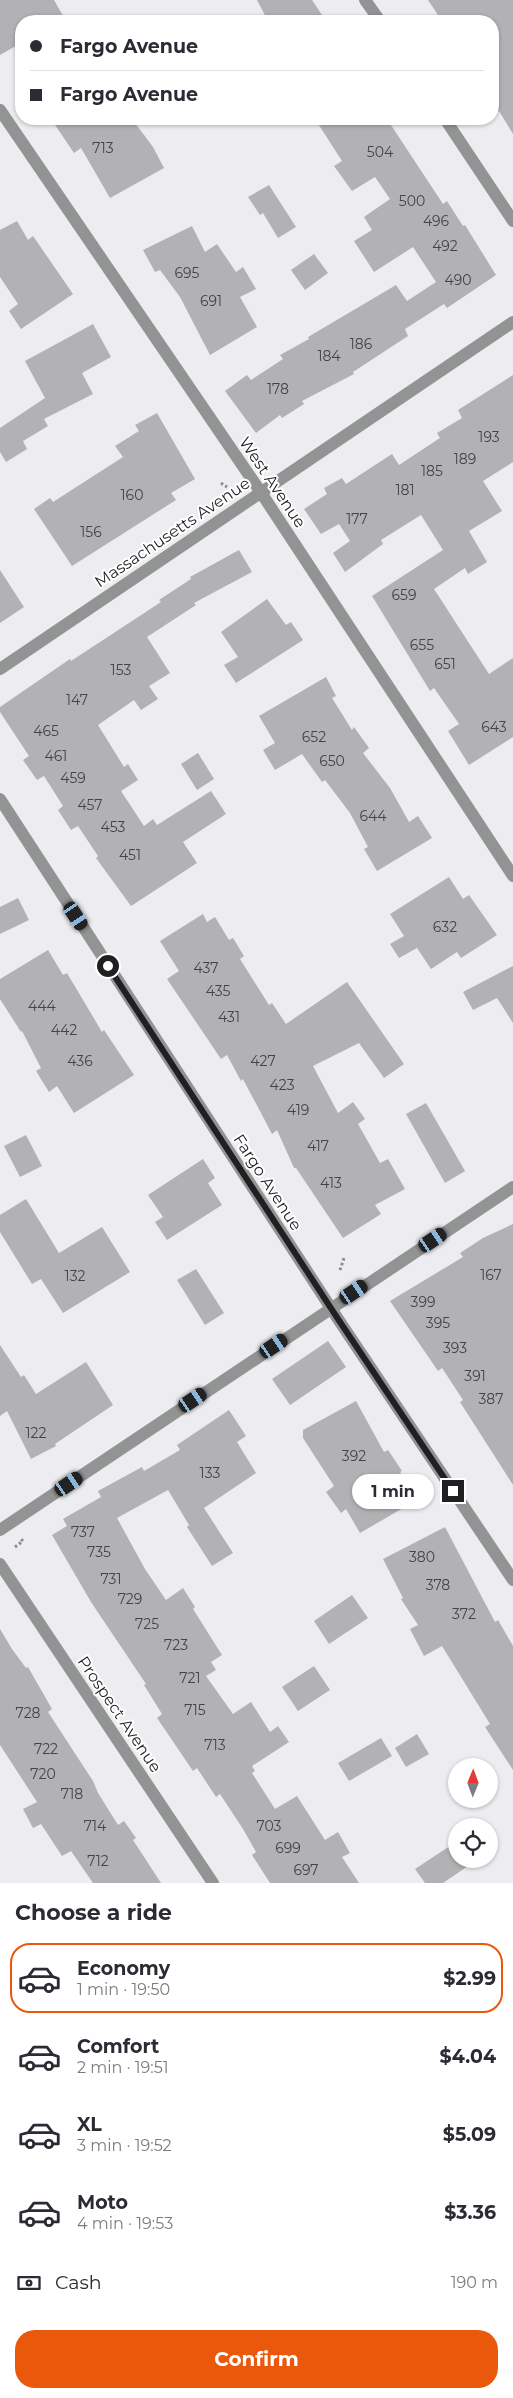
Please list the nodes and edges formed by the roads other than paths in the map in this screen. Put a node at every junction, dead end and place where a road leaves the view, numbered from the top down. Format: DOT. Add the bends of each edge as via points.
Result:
graph roads {
  1 [pos="365,0"];
  2 [pos="376,15"];
  3 [pos="0,110"];
  4 [pos="449,125"];
  5 [pos="513,221"];
  6 [pos="513,322"];
  7 [pos="260,491"];
  8 [pos="0,669"];
  9 [pos="0,799"];
  10 [pos="513,876"];
  11 [pos="513,1187"];
  12 [pos="331,1308"];
  13 [pos="0,1530"];
  14 [pos="0,1564"];
  15 [pos="513,1580"];
  16 [pos="213,1883"];
  1 -- 2 [label="street"];
  3 -- 7 [label="street, West Avenue"];
  4 -- 5 [label="street"];
  6 -- 7 [label="street, Massachusetts Avenue"];
  7 -- 8 [label="street, Massachusetts Avenue"];
  7 -- 10 [label="street, West Avenue"];
  9 -- 12 [label="street, Fargo Avenue"];
  11 -- 12 [label="street"];
  12 -- 13 [label="street"];
  12 -- 15 [label="street, Fargo Avenue"];
  14 -- 16 [label="street, Prospect Avenue"];
}
